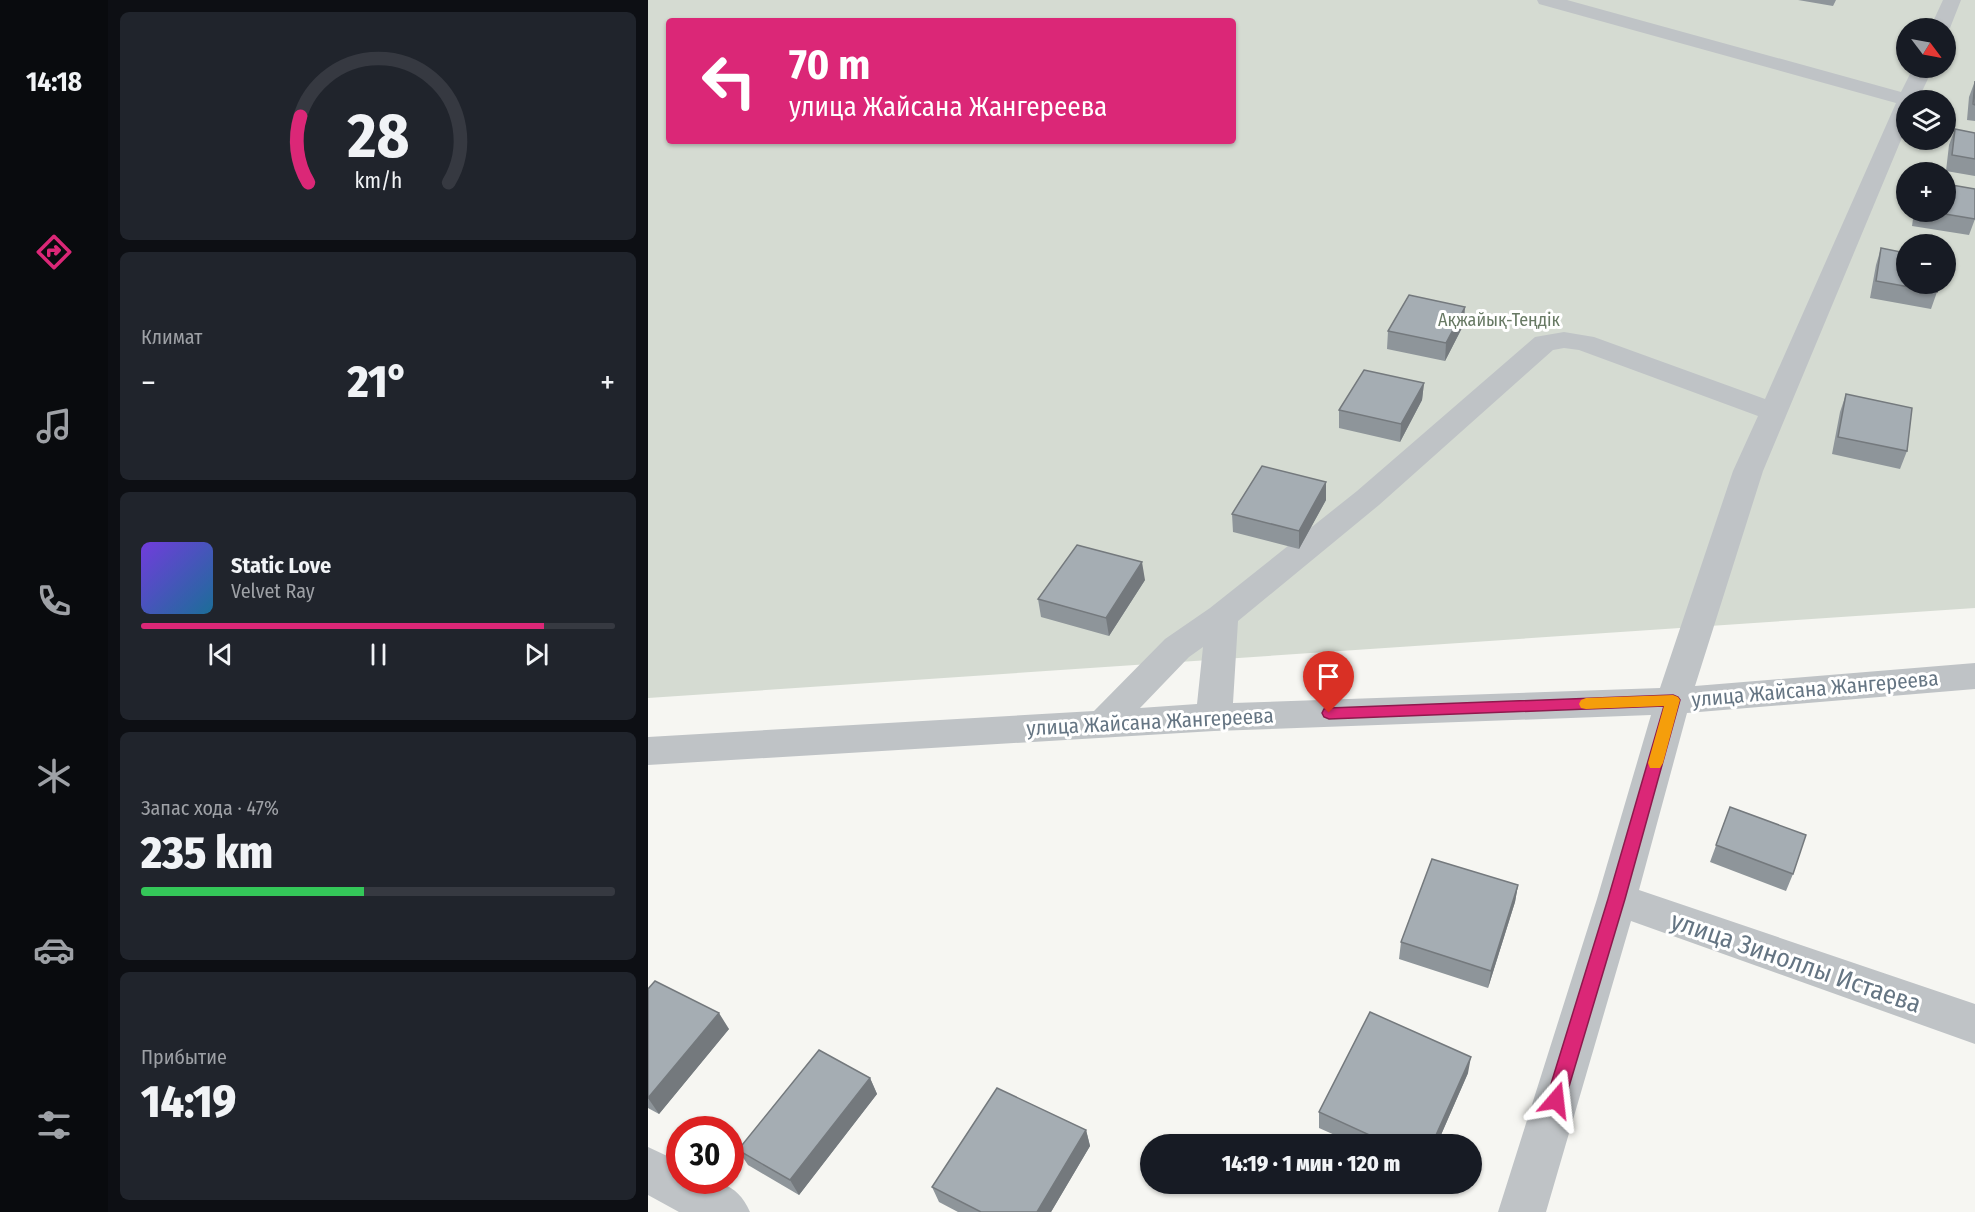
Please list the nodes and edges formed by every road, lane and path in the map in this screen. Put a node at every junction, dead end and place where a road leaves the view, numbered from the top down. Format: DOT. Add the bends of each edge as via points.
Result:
graph roads {
  1 [pos="1546,0"];
  2 [pos="1600,0"];
  3 [pos="1952,0"];
  4 [pos="1944,18"];
  5 [pos="1635,26"];
  6 [pos="1896,98"];
  7 [pos="1896,128"];
  8 [pos="1772,411"];
  9 [pos="1222,616"];
  10 [pos="1975,676"];
  11 [pos="1673,700"];
  12 [pos="1215,717"];
  13 [pos="1103,724"];
  14 [pos="648,751"];
  15 [pos="1617,899"];
  16 [pos="1975,1024"];
  17 [pos="648,1170"];
  18 [pos="726,1212"];
  19 [pos="1522,1212"];
  1 -- 5 [label="street"];
  2 -- 5 [label="street"];
  3 -- 4 [label="street"];
  5 -- 6 [label="street"];
  7 -- 8 [label="street"];
  8 -- 9 [label="street" via="1584,343 1545,343 1368,498"];
  8 -- 11 [label="street" via="1748,471"];
  9 -- 12 [label="street"];
  9 -- 13 [label="street" via="1177,648"];
  10 -- 11 [label="street, улица Жайсана Жангереева"];
  11 -- 12 [label="street, улица Жайсана Жангереева"];
  11 -- 15 [label="street"];
  12 -- 13 [label="street, улица Жайсана Жангереева"];
  13 -- 14 [label="street, улица Жайсана Жангереева"];
  15 -- 16 [label="street, улица Зиноллы Истаева"];
  15 -- 19 [label="street"];
  17 -- 18 [label="street"];
}
